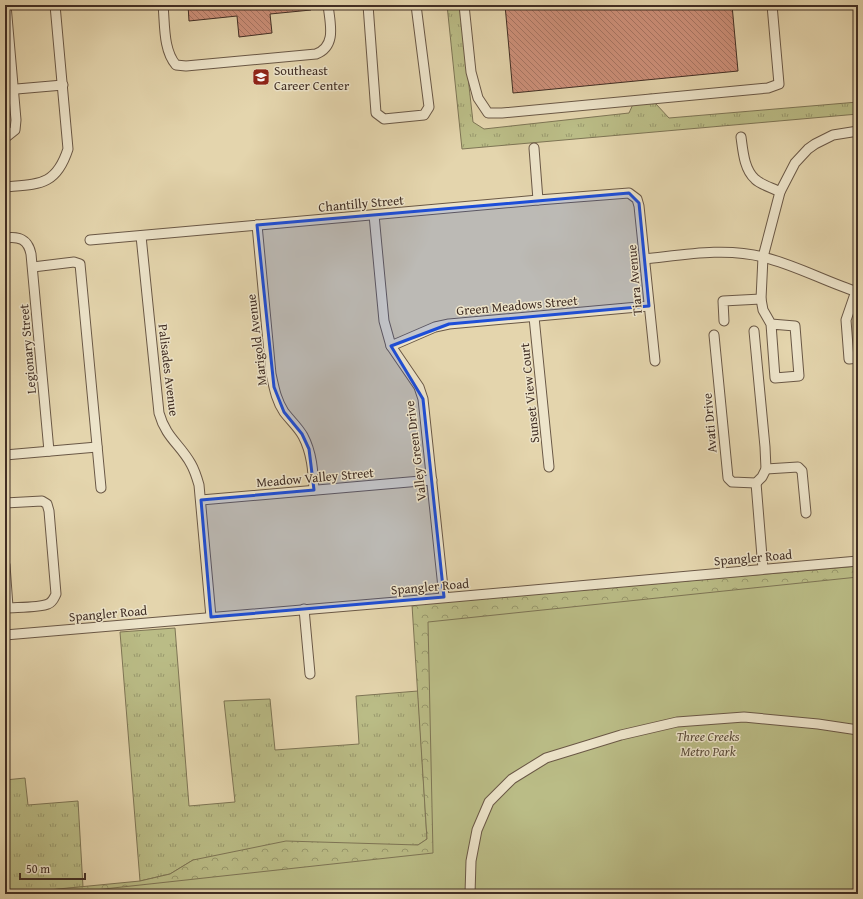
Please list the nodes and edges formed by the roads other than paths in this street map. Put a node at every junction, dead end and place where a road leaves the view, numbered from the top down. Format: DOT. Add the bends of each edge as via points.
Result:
graph roads {
  1 [pos="6,5"];
  2 [pos="55,5"];
  3 [pos="163,5"];
  4 [pos="328,5"];
  5 [pos="368,5"];
  6 [pos="416,5"];
  7 [pos="464,5"];
  8 [pos="772,5"];
  9 [pos="7,39"];
  10 [pos="62,85"];
  11 [pos="9,89"];
  12 [pos="858,131"];
  13 [pos="6,137"];
  14 [pos="741,137"];
  15 [pos="534,148"];
  16 [pos="5,187"];
  17 [pos="780,192"];
  18 [pos="635,197"];
  19 [pos="538,200"];
  20 [pos="374,215"];
  21 [pos="257,225"];
  22 [pos="141,236"];
  23 [pos="5,238"];
  24 [pos="90,240"];
  25 [pos="763,256"];
  26 [pos="645,259"];
  27 [pos="33,267"];
  28 [pos="857,292"];
  29 [pos="761,299"];
  30 [pos="649,306"];
  31 [pos="854,310"];
  32 [pos="534,317"];
  33 [pos="724,320"];
  34 [pos="771,324"];
  35 [pos="754,331"];
  36 [pos="714,335"];
  37 [pos="391,346"];
  38 [pos="858,358"];
  39 [pos="655,361"];
  40 [pos="97,447"];
  41 [pos="49,451"];
  42 [pos="5,455"];
  43 [pos="549,467"];
  44 [pos="766,469"];
  45 [pos="432,480"];
  46 [pos="756,483"];
  47 [pos="101,488"];
  48 [pos="314,490"];
  49 [pos="201,500"];
  50 [pos="5,503"];
  51 [pos="806,513"];
  52 [pos="858,561"];
  53 [pos="5,565"];
  54 [pos="763,569"];
  55 [pos="444,597"];
  56 [pos="7,607"];
  57 [pos="304,609"];
  58 [pos="211,617"];
  59 [pos="5,635"];
  60 [pos="310,674"];
  61 [pos="858,730"];
  62 [pos="470,894"];
  1 -- 9 [label="street"];
  2 -- 10 [label="street"];
  3 -- 4 [label="street" via="167,50 176,65 186,66 324,52 331,35"];
  5 -- 6 [label="street" via="376,113 384,119 424,115 429,107"];
  7 -- 8 [label="street" via="471,72 478,98 488,113 502,113 768,88 779,84"];
  9 -- 11 [label="street"];
  10 -- 11 [label="street"];
  10 -- 16 [label="street" via="68,149 65,158 51,178 37,184"];
  11 -- 13 [label="street" via="16,126"];
  12 -- 17 [label="street" via="833,135 808,149 795,163"];
  14 -- 17 [label="street" via="744,160 750,172 755,179"];
  15 -- 19 [label="street"];
  17 -- 25 [label="street"];
  18 -- 19 [label="street, Chantilly Street" via="629,193 622,193"];
  18 -- 26 [label="street, Tiara Avenue" via="640,206"];
  19 -- 20 [label="street, Chantilly Street"];
  20 -- 21 [label="street, Chantilly Street"];
  20 -- 37 [label="street, Valley Green Drive" via="384,321"];
  21 -- 22 [label="street, Chantilly Street"];
  21 -- 48 [label="street, Marigold Avenue" via="271,374 284,412 302,434 309,449"];
  22 -- 24 [label="street, Chantilly Street"];
  22 -- 49 [label="street, Palisades Avenue" via="159,413 166,432 195,473"];
  23 -- 27 [label="street, Legionary Street" via="15,236 28,246"];
  25 -- 26 [label="street" via="715,253"];
  25 -- 28 [label="street"];
  25 -- 29 [label="street"];
  26 -- 30 [label="street, Tiara Avenue"];
  27 -- 40 [label="street" via="74,262 80,264"];
  27 -- 41 [label="street, Legionary Street"];
  28 -- 31 [label="street"];
  29 -- 33 [label="street" via="723,301"];
  29 -- 34 [label="street" via="763,310"];
  30 -- 32 [label="street, Green Meadows Street"];
  30 -- 39 [label="street, Tiara Avenue"];
  31 -- 38 [label="street" via="846,320 849,359"];
  32 -- 37 [label="street, Green Meadows Street" via="435,327"];
  32 -- 43 [label="street, Sunset View Court"];
  34 -- 34 [label="street" via="775,378 799,376 795,326"];
  35 -- 44 [label="street"];
  36 -- 46 [label="street, Avati Drive" via="728,478 732,482"];
  37 -- 45 [label="street, Valley Green Drive" via="419,387 423,399"];
  40 -- 41 [label="street"];
  40 -- 47 [label="street"];
  41 -- 42 [label="street"];
  44 -- 46 [label="street"];
  44 -- 51 [label="street" via="798,467 802,471"];
  45 -- 48 [label="street, Meadow Valley Street"];
  45 -- 55 [label="street, Valley Green Drive"];
  46 -- 54 [label="street"];
  48 -- 49 [label="street, Meadow Valley Street"];
  49 -- 58 [label="street, Palisades Avenue"];
  50 -- 56 [label="street" via="42,501 47,504 50,511 56,594 49,604"];
  52 -- 54 [label="street, Spangler Road"];
  53 -- 56 [label="street"];
  54 -- 55 [label="street, Spangler Road"];
  55 -- 57 [label="street, Spangler Road"];
  57 -- 58 [label="street, Spangler Road"];
  57 -- 60 [label="street"];
  58 -- 59 [label="street, Spangler Road"];
  61 -- 62 [label="street" via="744,717 677,722 621,735 546,758 512,779 489,802 477,830 471,861"];
}
